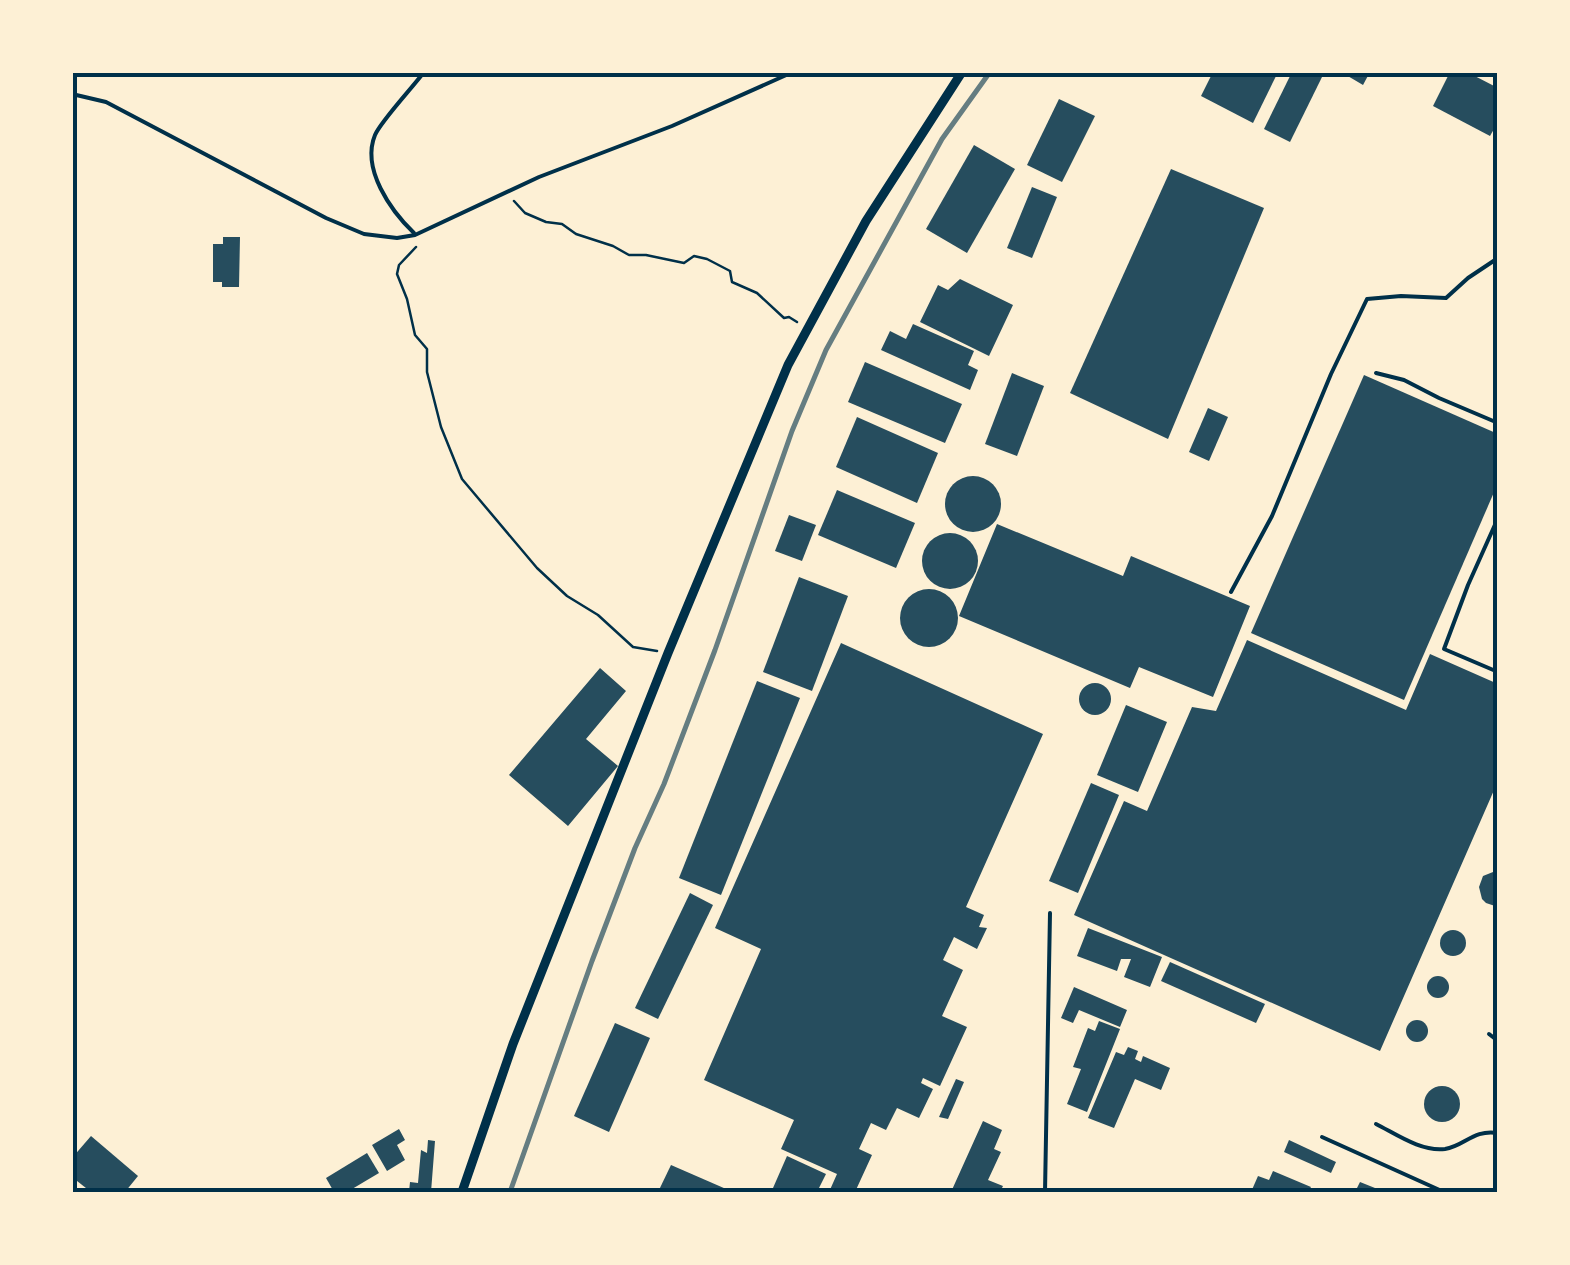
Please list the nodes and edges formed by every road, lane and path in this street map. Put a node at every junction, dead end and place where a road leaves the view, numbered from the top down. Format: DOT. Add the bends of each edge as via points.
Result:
graph roads {
  1 [pos="424,72"];
  2 [pos="793,72"];
  3 [pos="962,72"];
  4 [pos="72,94"];
  5 [pos="506,193"];
  6 [pos="434,228"];
  7 [pos="416,235"];
  8 [pos="1498,258"];
  9 [pos="807,328"];
  10 [pos="1376,373"];
  11 [pos="1498,423"];
  12 [pos="1498,518"];
  13 [pos="1231,592"];
  14 [pos="668,653"];
  15 [pos="1498,672"];
  16 [pos="1050,914"];
  17 [pos="1490,1034"];
  18 [pos="1498,1041"];
  19 [pos="1376,1124"];
  20 [pos="1498,1133"];
  21 [pos="1322,1138"];
  22 [pos="462,1192"];
  23 [pos="1045,1192"];
  24 [pos="1444,1192"];
  1 -- 7 [label="lane" via="376,134 372,151 384,196"];
  2 -- 5 [label="lane"];
  3 -- 9 [label="street"];
  4 -- 7 [label="lane" via="106,102 364,234"];
  5 -- 6 [label="lane"];
  5 -- 9 [label="path" via="525,213 628,255 684,263 707,258 730,270 732,282"];
  6 -- 7 [label="lane"];
  6 -- 14 [label="path" via="397,274 415,335 427,349 441,427 462,479 567,596 634,647"];
  8 -- 13 [label="lane" via="1446,298 1367,299 1272,516"];
  9 -- 14 [label="street"];
  10 -- 11 [label="lane"];
  12 -- 15 [label="lane" via="1444,649"];
  14 -- 22 [label="street" via="513,1044"];
  16 -- 23 [label="lane"];
  17 -- 18 [label="lane"];
  19 -- 20 [label="lane" via="1420,1146 1445,1149 1484,1131"];
  21 -- 24 [label="lane"];
}
